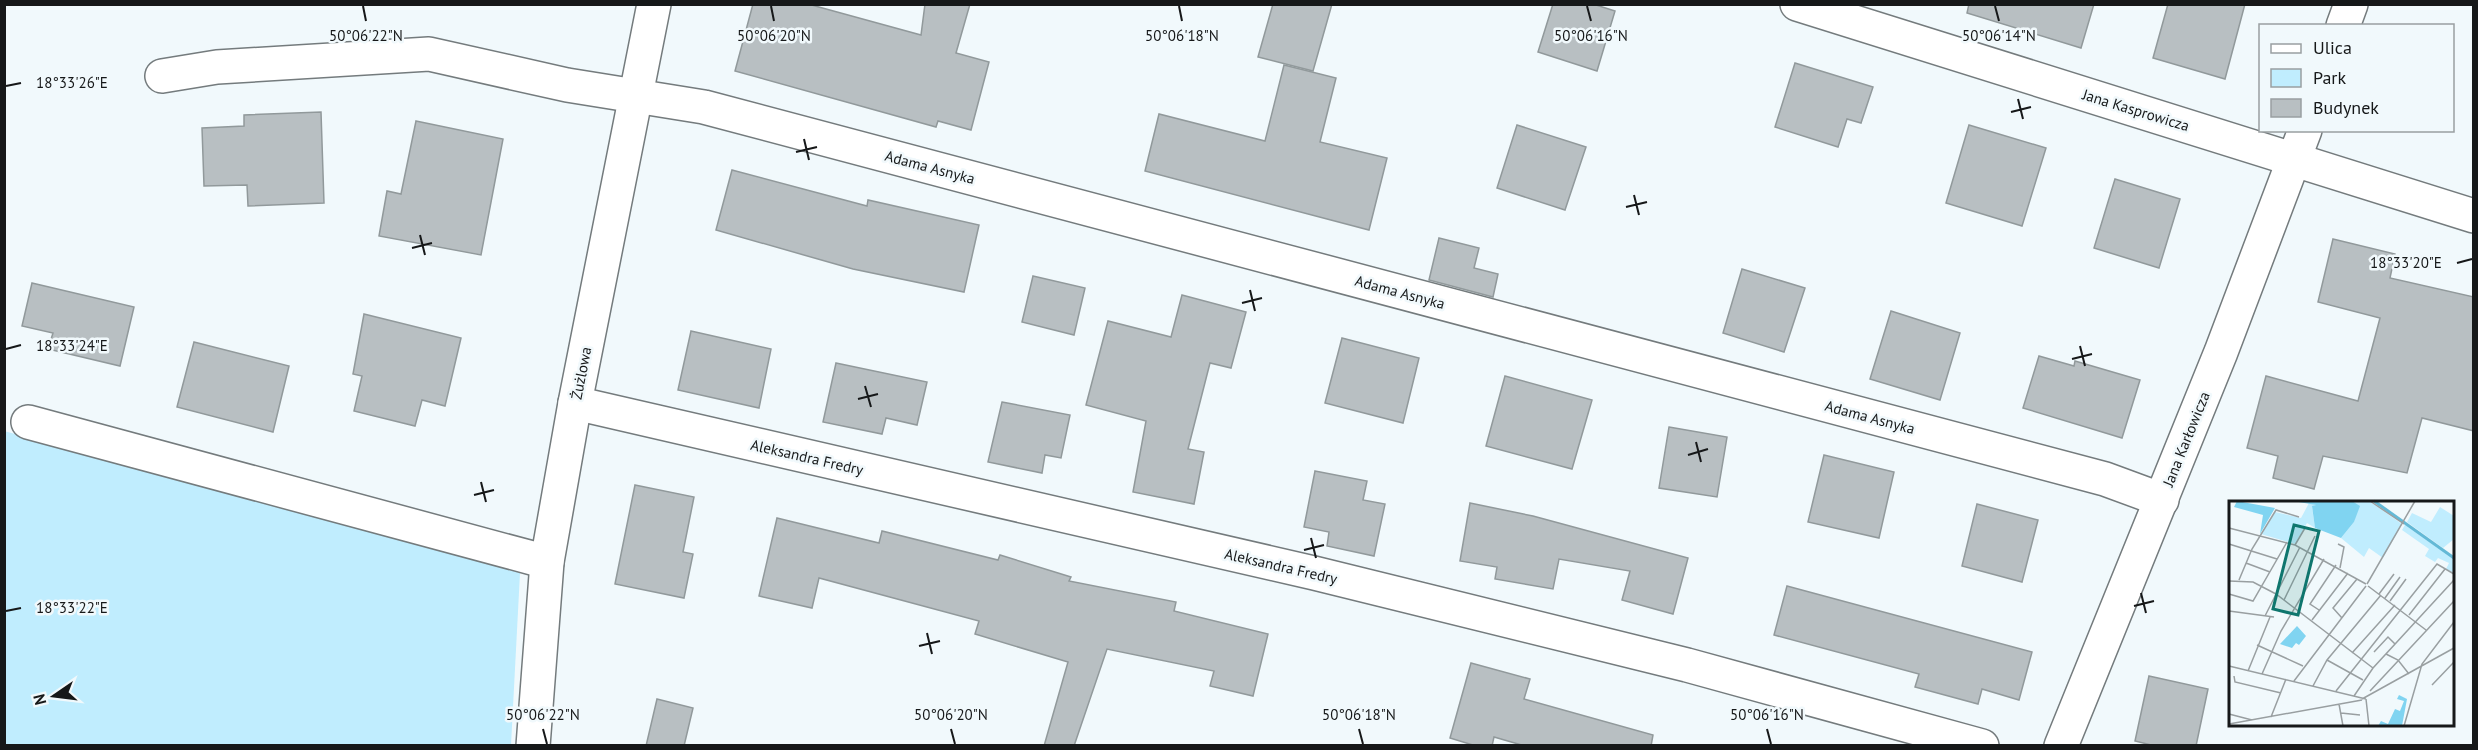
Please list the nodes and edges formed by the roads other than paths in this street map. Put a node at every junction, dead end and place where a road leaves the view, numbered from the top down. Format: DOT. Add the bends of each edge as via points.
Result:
graph roads {
  1 [pos="654,4"];
  2 [pos="1797,4"];
  3 [pos="2351,4"];
  4 [pos="2344,24"];
  5 [pos="162,76"];
  6 [pos="635,96"];
  7 [pos="2300,145"];
  8 [pos="2474,216"];
  9 [pos="575,404"];
  10 [pos="28,422"];
  11 [pos="2162,500"];
  12 [pos="547,562"];
  13 [pos="533,746"];
  14 [pos="1982,746"];
  15 [pos="2061,746"];
  1 -- 6 [label="street, Żużlowa"];
  2 -- 7 [label="street, Jana Kasprowicza"];
  3 -- 4 [label="street"];
  5 -- 6 [label="street, Adama Asnyka" via="217,67 429,54"];
  6 -- 9 [label="street, Żużlowa"];
  6 -- 11 [label="street, Adama Asnyka" via="715,110 2093,476"];
  7 -- 8 [label="street, Jana Kasprowicza"];
  7 -- 11 [label="street, Jana Karłowicza"];
  9 -- 12 [label="street, Żużlowa"];
  9 -- 14 [label="street, Aleksandra Fredry" via="1314,573 1687,665"];
  10 -- 12 [label="street"];
  11 -- 15 [label="street, Jana Karłowicza"];
  12 -- 13 [label="street, Żużlowa"];
}
